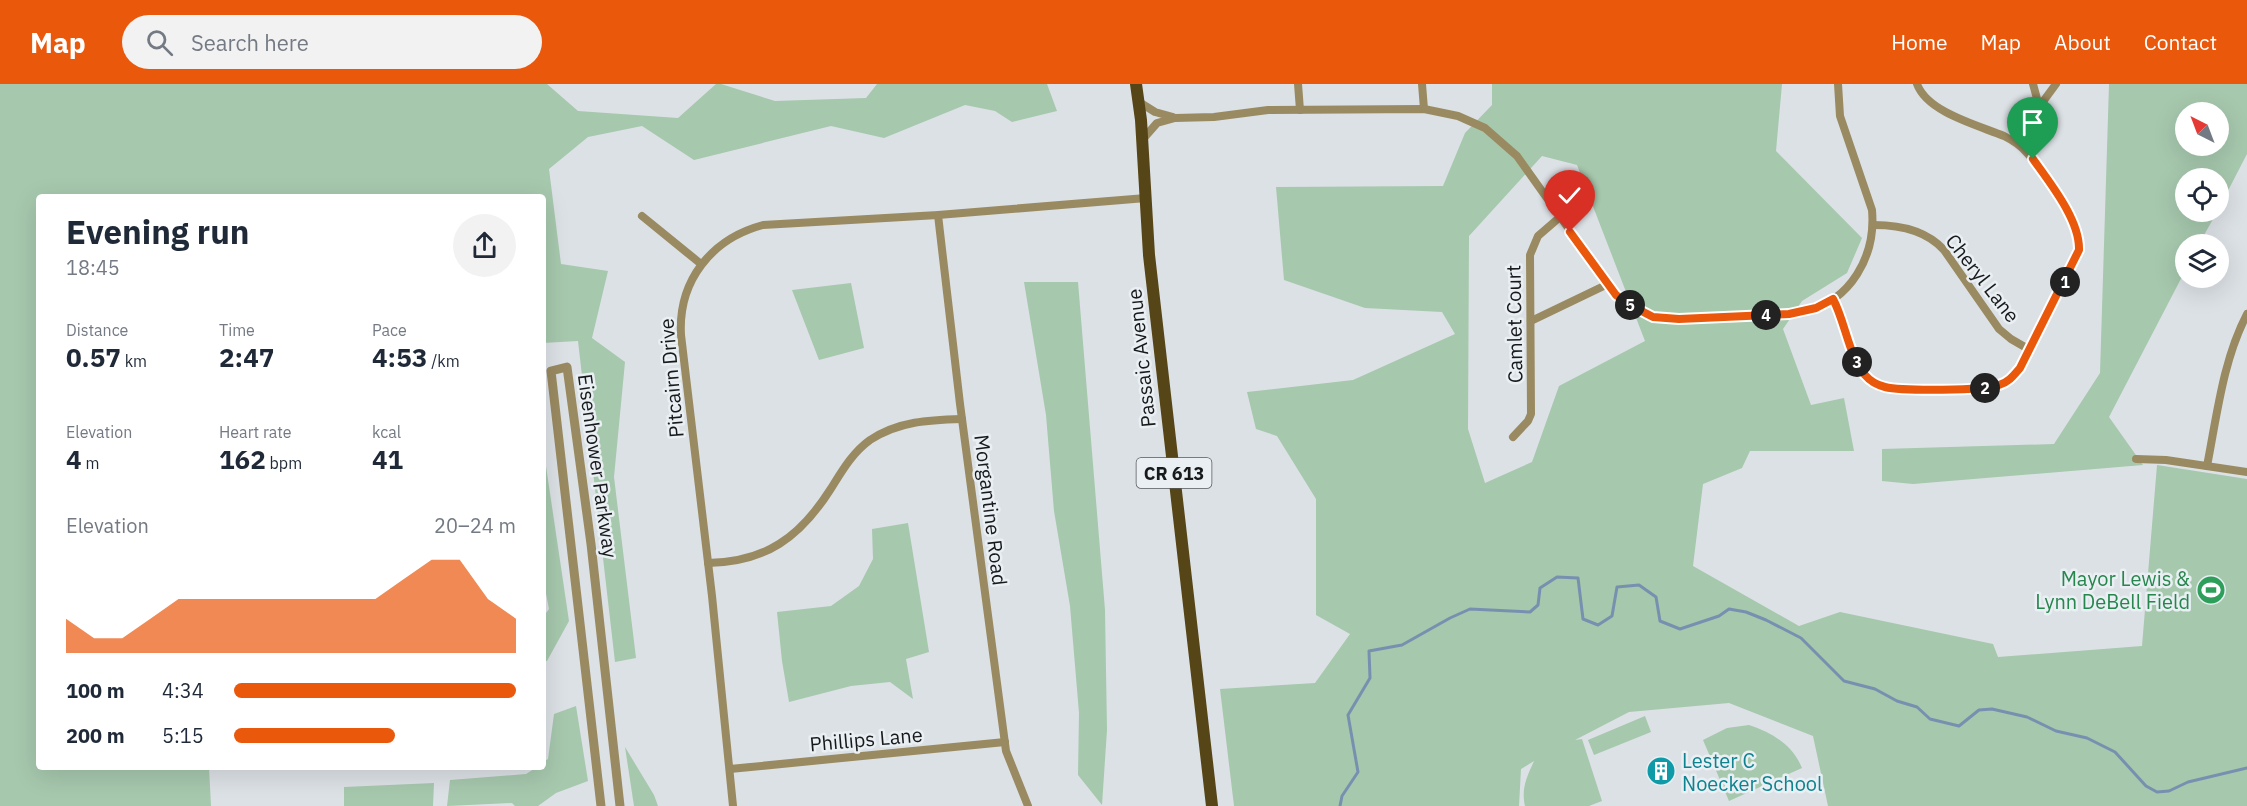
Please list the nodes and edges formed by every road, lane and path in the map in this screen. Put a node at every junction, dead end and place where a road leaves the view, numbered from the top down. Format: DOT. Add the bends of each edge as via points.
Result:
graph roads {
  1 [pos="1136,84"];
  2 [pos="1298,84"];
  3 [pos="1422,84"];
  4 [pos="1838,84"];
  5 [pos="1917,84"];
  6 [pos="2033,84"];
  7 [pos="2056,84"];
  8 [pos="1139,102"];
  9 [pos="2039,106"];
  10 [pos="1424,109"];
  11 [pos="1300,110"];
  12 [pos="1175,118"];
  13 [pos="1142,140"];
  14 [pos="2014,141"];
  15 [pos="1146,198"];
  16 [pos="938,215"];
  17 [pos="642,216"];
  18 [pos="1560,217"];
  19 [pos="1874,225"];
  20 [pos="701,264"];
  21 [pos="1608,285"];
  22 [pos="1833,299"];
  23 [pos="2247,314"];
  24 [pos="1531,321"];
  25 [pos="2237,333"];
  26 [pos="2247,335"];
  27 [pos="2030,350"];
  28 [pos="962,418"];
  29 [pos="1513,437"];
  30 [pos="2136,459"];
  31 [pos="2207,466"];
  32 [pos="2247,472"];
  33 [pos="708,563"];
  34 [pos="1005,742"];
  35 [pos="730,769"];
  36 [pos="601,806"];
  37 [pos="620,806"];
  38 [pos="733,806"];
  39 [pos="1028,806"];
  40 [pos="1212,806"];
  1 -- 8 [label="main road, Passaic Avenue / CR 613"];
  2 -- 11 [label="street"];
  3 -- 10 [label="street"];
  4 -- 19 [label="street" via="1839,116 1870,199"];
  5 -- 14 [label="street" via="1926,100 1938,108"];
  6 -- 9 [label="street"];
  7 -- 9 [label="street"];
  8 -- 12 [label="street"];
  8 -- 13 [label="main road, Passaic Avenue / CR 613"];
  9 -- 14 [label="street"];
  10 -- 11 [label="street"];
  10 -- 18 [label="street" via="1458,116 1496,135 1517,156"];
  11 -- 12 [label="street"];
  12 -- 13 [label="street" via="1157,123"];
  13 -- 15 [label="main road, Passaic Avenue / CR 613"];
  14 -- 27 [label="street" via="2038,167 2071,218 2079,242 2077,257"];
  15 -- 16 [label="street, Pitcairn Drive"];
  15 -- 40 [label="main road, Passaic Avenue / CR 613" via="1149,255"];
  16 -- 20 [label="street, Pitcairn Drive" via="763,225 723,242"];
  16 -- 28 [label="street, Morgantine Road"];
  17 -- 20 [label="street"];
  18 -- 21 [label="street"];
  18 -- 24 [label="street, Camlet Court" via="1532,247"];
  19 -- 22 [label="street" via="1864,265 1849,286"];
  19 -- 27 [label="street, Cheryl Lane" via="1898,226 1933,240 1999,329"];
  20 -- 33 [label="street, Pitcairn Drive" via="686,293 680,324"];
  21 -- 22 [label="street" via="1637,310 1670,319 1789,314 1816,308"];
  21 -- 24 [label="street"];
  22 -- 27 [label="street" via="1860,368 1884,387 1996,387 2014,376"];
  23 -- 25 [label="street"];
  24 -- 29 [label="street, Camlet Court" via="1531,414"];
  25 -- 26 [label="street"];
  25 -- 31 [label="street"];
  28 -- 33 [label="street" via="916,422 881,434 852,456 814,514 785,541 748,558"];
  28 -- 34 [label="street, Morgantine Road"];
  30 -- 31 [label="street"];
  31 -- 32 [label="street"];
  33 -- 35 [label="street, Pitcairn Drive"];
  34 -- 35 [label="street, Phillips Lane"];
  34 -- 39 [label="street, Morgantine Road"];
  35 -- 38 [label="street, Pitcairn Drive"];
  36 -- 37 [label="street, Eisenhower Parkway" via="551,371 567,367"];
}
